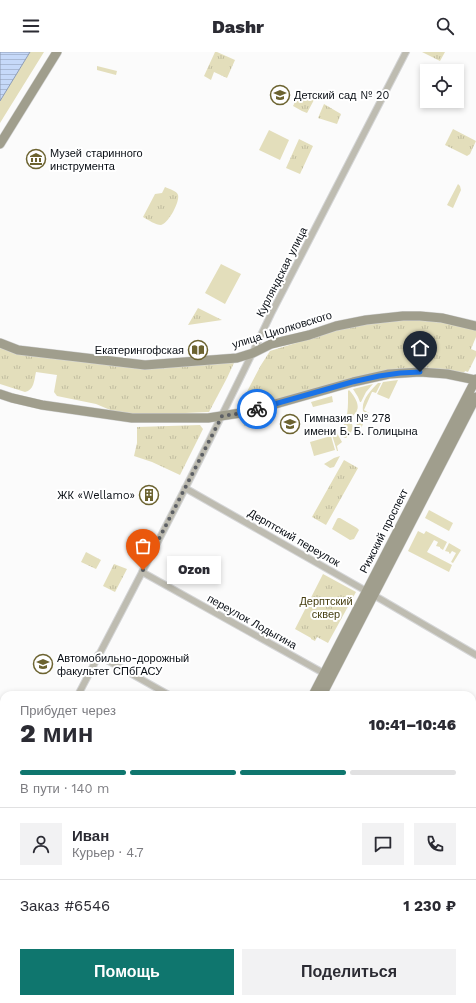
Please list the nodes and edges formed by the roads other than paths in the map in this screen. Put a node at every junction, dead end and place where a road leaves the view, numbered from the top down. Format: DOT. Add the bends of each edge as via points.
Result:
graph roads {
  1 [pos="57,52"];
  2 [pos="406,52"];
  3 [pos="0,144"];
  4 [pos="476,326"];
  5 [pos="0,343"];
  6 [pos="253,352"];
  7 [pos="476,380"];
  8 [pos="0,394"];
  9 [pos="476,397"];
  10 [pos="222,416"];
  11 [pos="185,488"];
  12 [pos="142,572"];
  13 [pos="370,593"];
  14 [pos="476,655"];
  15 [pos="98,656"];
  16 [pos="328,675"];
  17 [pos="80,691"];
  18 [pos="162,691"];
  19 [pos="316,691"];
  20 [pos="323,691"];
  1 -- 3 [label="street"];
  2 -- 6 [label="street, Курляндская улица"];
  4 -- 6 [label="street, улица Циолковского" via="420,316 366,320 271,344"];
  5 -- 6 [label="street, улица Циолковского" via="18,350 145,365 237,358"];
  6 -- 10 [label="street, Курляндская улица"];
  7 -- 10 [label="street" via="420,372 389,374 247,412"];
  7 -- 13 [label="street, Рижский проспект"];
  8 -- 10 [label="street" via="42,405 136,419"];
  9 -- 13 [label="street, Рижский проспект"];
  10 -- 11 [label="street, Курляндская улица"];
  11 -- 12 [label="street, Курляндская улица"];
  11 -- 13 [label="street, Дерптский переулок"];
  12 -- 15 [label="street, Курляндская улица"];
  12 -- 16 [label="street, переулок Лодыгина"];
  13 -- 14 [label="street, Дерптский переулок"];
  13 -- 16 [label="street, Рижский проспект"];
  15 -- 17 [label="street, Курляндская улица"];
  15 -- 18 [label="street"];
  16 -- 19 [label="street, Рижский проспект"];
  16 -- 20 [label="street, Рижский проспект"];
}
